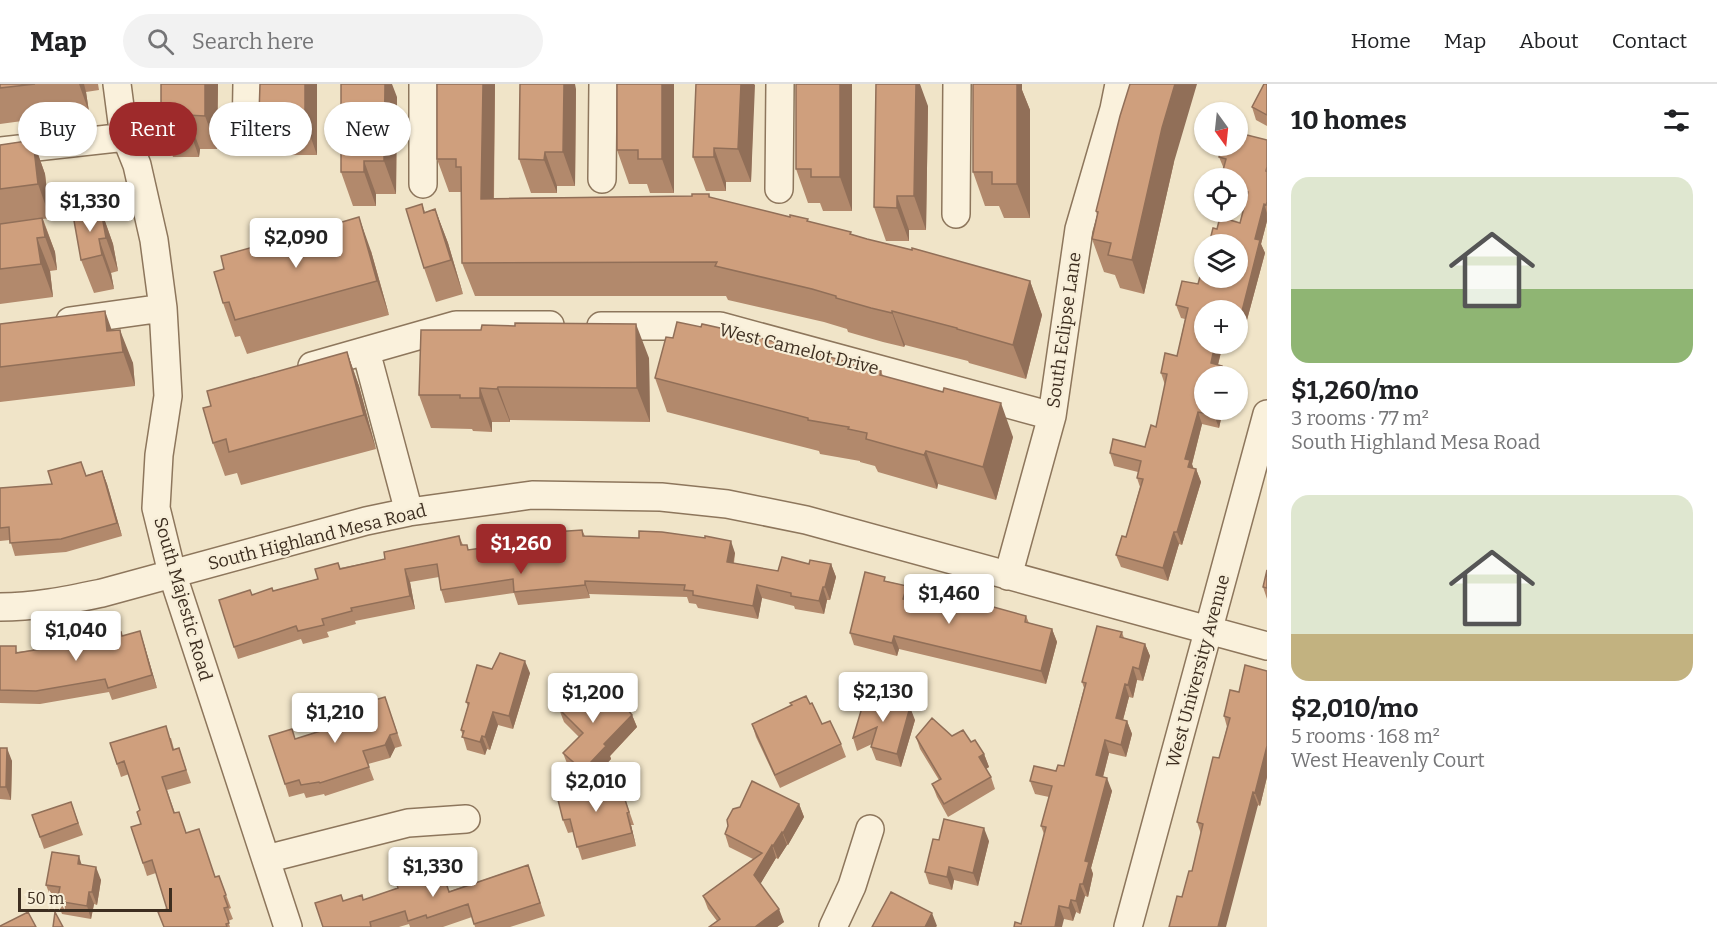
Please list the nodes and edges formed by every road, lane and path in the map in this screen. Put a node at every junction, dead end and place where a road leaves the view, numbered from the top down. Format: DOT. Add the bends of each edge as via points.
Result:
graph roads {
  1 [pos="117,84"];
  2 [pos="247,84"];
  3 [pos="423,84"];
  4 [pos="603,84"];
  5 [pos="780,84"];
  6 [pos="957,84"];
  7 [pos="1119,84"];
  8 [pos="119,102"];
  9 [pos="247,102"];
  10 [pos="109,139"];
  11 [pos="0,151"];
  12 [pos="133,156"];
  13 [pos="602,179"];
  14 [pos="423,184"];
  15 [pos="779,189"];
  16 [pos="956,214"];
  17 [pos="164,308"];
  18 [pos="47,324"];
  19 [pos="366,351"];
  20 [pos="290,372"];
  21 [pos="1267,414"];
  22 [pos="1052,416"];
  23 [pos="409,512"];
  24 [pos="171,573"];
  25 [pos="1008,576"];
  26 [pos="0,607"];
  27 [pos="1209,630"];
  28 [pos="1267,646"];
  29 [pos="466,819"];
  30 [pos="870,829"];
  31 [pos="266,859"];
  32 [pos="288,927"];
  33 [pos="833,927"];
  34 [pos="1128,927"];
  1 -- 8 [label="street, South Majestic Road"];
  2 -- 9 [label="street"];
  3 -- 14 [label="street"];
  4 -- 13 [label="street"];
  5 -- 15 [label="street"];
  6 -- 16 [label="street"];
  7 -- 22 [label="street, South Eclipse Lane" via="1079,229"];
  10 -- 11 [label="street"];
  12 -- 17 [label="street, South Majestic Road" via="154,240"];
  17 -- 18 [label="street"];
  17 -- 24 [label="street, South Majestic Road" via="168,396 156,508"];
  19 -- 20 [label="street, West Camelot Drive"];
  19 -- 22 [label="street, West Camelot Drive" via="456,325 720,326"];
  19 -- 23 [label="street"];
  21 -- 27 [label="street, West University Avenue"];
  22 -- 25 [label="street, South Eclipse Lane"];
  23 -- 24 [label="street, South Highland Mesa Road"];
  23 -- 25 [label="street, South Highland Mesa Road" via="532,495 661,497 727,504 806,520"];
  24 -- 26 [label="street, South Highland Mesa Road" via="63,602"];
  24 -- 31 [label="street, South Majestic Road"];
  25 -- 27 [label="street, South Highland Mesa Road"];
  27 -- 28 [label="street, South Highland Mesa Road"];
  27 -- 34 [label="street, West University Avenue"];
  29 -- 31 [label="street" via="408,823"];
  30 -- 33 [label="street" via="852,886"];
  31 -- 32 [label="street, South Majestic Road"];
}
